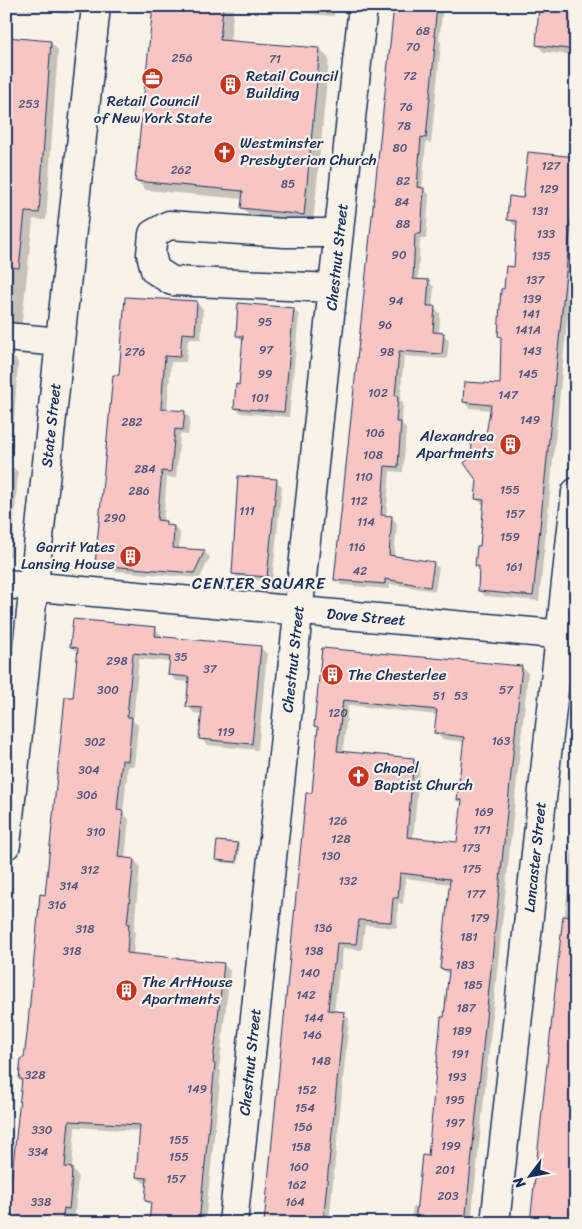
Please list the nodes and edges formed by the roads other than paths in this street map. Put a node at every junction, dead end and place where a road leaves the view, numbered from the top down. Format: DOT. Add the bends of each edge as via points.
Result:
graph roads {
  1 [pos="96,6"];
  2 [pos="363,6"];
  3 [pos="339,233"];
  4 [pos="333,288"];
  5 [pos="6,336"];
  6 [pos="60,342"];
  7 [pos="576,492"];
  8 [pos="6,584"];
  9 [pos="34,587"];
  10 [pos="298,611"];
  11 [pos="568,635"];
  12 [pos="6,844"];
  13 [pos="233,1223"];
  14 [pos="495,1223"];
  1 -- 6 [label="street, State Street"];
  2 -- 3 [label="street, Chestnut Street"];
  3 -- 4 [label="street, Chestnut Street"];
  3 -- 4 [label="street" via="284,233 170,225 153,234 151,254 155,270 172,281"];
  4 -- 10 [label="street, Chestnut Street"];
  5 -- 6 [label="street"];
  6 -- 9 [label="street, State Street"];
  7 -- 11 [label="street, Lancaster Street"];
  8 -- 9 [label="street, Dove Street"];
  9 -- 10 [label="street, Dove Street"];
  9 -- 12 [label="street, State Street"];
  10 -- 11 [label="street, Dove Street"];
  10 -- 13 [label="street, Chestnut Street"];
  11 -- 14 [label="street, Lancaster Street"];
}
